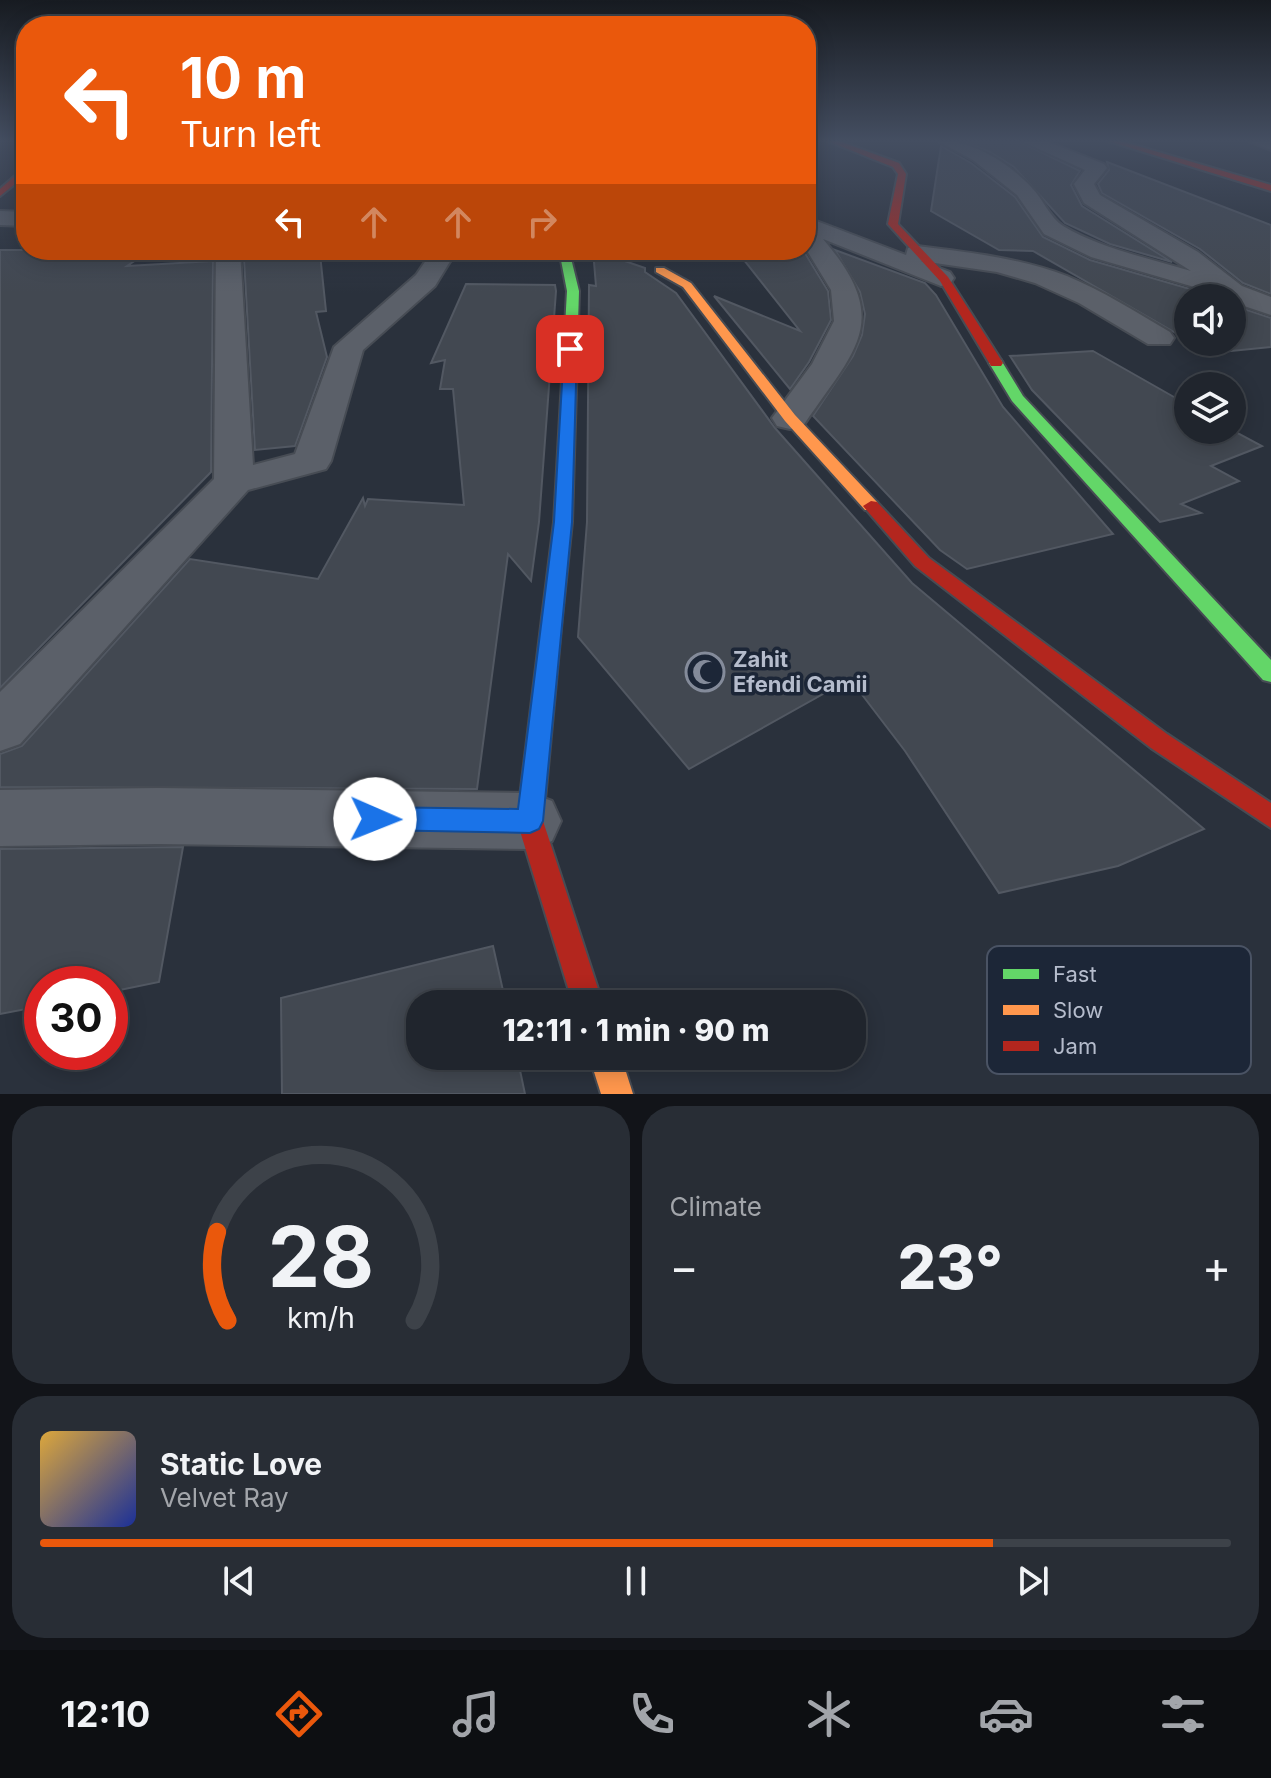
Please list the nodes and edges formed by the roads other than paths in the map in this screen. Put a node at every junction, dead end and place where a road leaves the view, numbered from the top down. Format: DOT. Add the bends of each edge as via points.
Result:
graph roads {
  1 [pos="899,191"];
  2 [pos="1024,191"];
  3 [pos="1087,191"];
  4 [pos="816,228"];
  5 [pos="816,245"];
  6 [pos="917,253"];
  7 [pos="228,260"];
  8 [pos="439,260"];
  9 [pos="566,260"];
  10 [pos="660,270"];
  11 [pos="944,279"];
  12 [pos="1206,284"];
  13 [pos="1222,284"];
  14 [pos="1246,297"];
  15 [pos="1271,307"];
  16 [pos="1159,338"];
  17 [pos="790,418"];
  18 [pos="234,482"];
  19 [pos="1261,649"];
  20 [pos="0,728"];
  21 [pos="1271,817"];
  22 [pos="0,818"];
  23 [pos="530,821"];
  24 [pos="584,990"];
  25 [pos="609,1070"];
  26 [pos="617,1094"];
  1 -- 6 [label="street" via="893,224"];
  2 -- 12 [label="street" via="1052,229 1100,252"];
  3 -- 13 [label="street" via="1091,199 1189,257"];
  4 -- 11 [label="street"];
  5 -- 17 [label="street" via="829,259 851,308 845,335"];
  6 -- 11 [label="street"];
  6 -- 16 [label="street" via="993,263 1045,277"];
  7 -- 18 [label="street"];
  8 -- 18 [label="street" via="426,280 349,347 312,461"];
  9 -- 23 [label="street" via="573,291 563,522"];
  10 -- 17 [label="street" via="687,285"];
  11 -- 19 [label="street" via="1017,398"];
  14 -- 15 [label="street"];
  17 -- 21 [label="street" via="922,562 1159,741"];
  18 -- 20 [label="street"];
  22 -- 23 [label="street"];
  23 -- 24 [label="street"];
  25 -- 26 [label="street"];
}
